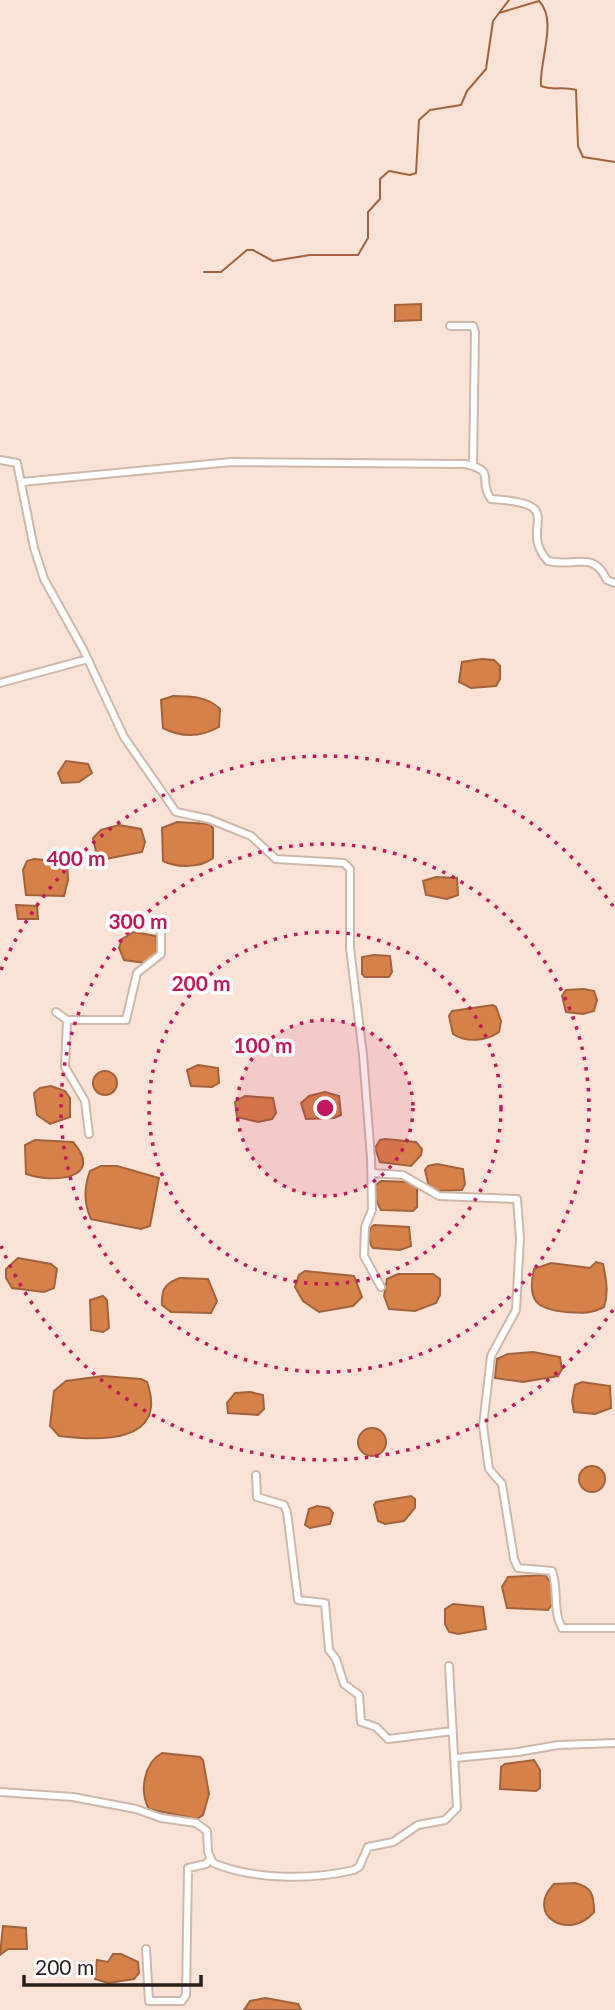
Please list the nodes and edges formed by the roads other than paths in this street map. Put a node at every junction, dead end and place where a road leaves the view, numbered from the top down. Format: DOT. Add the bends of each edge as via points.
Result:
graph roads {
  1 [pos="450,326"];
  2 [pos="0,460"];
  3 [pos="473,466"];
  4 [pos="22,482"];
  5 [pos="615,583"];
  6 [pos="88,659"];
  7 [pos="0,683"];
  8 [pos="162,929"];
  9 [pos="56,1012"];
  10 [pos="67,1020"];
  11 [pos="89,1134"];
  12 [pos="372,1173"];
  13 [pos="381,1287"];
  14 [pos="256,1475"];
  15 [pos="615,1629"];
  16 [pos="449,1666"];
  17 [pos="453,1731"];
  18 [pos="615,1742"];
  19 [pos="455,1758"];
  20 [pos="0,1792"];
  21 [pos="211,1859"];
  22 [pos="146,1949"];
  1 -- 3 [label="street" via="473,326 475,332"];
  2 -- 4 [label="street" via="17,463"];
  3 -- 4 [label="street" via="231,462"];
  3 -- 5 [label="street" via="485,472 491,499 520,500 538,511 539,548 548,561 592,562"];
  4 -- 6 [label="street" via="44,579"];
  6 -- 7 [label="street"];
  6 -- 12 [label="street" via="124,737 176,812 251,836 276,859 344,863 350,869 350,948"];
  8 -- 10 [label="street" via="161,954 137,973 126,1020"];
  9 -- 10 [label="street"];
  10 -- 11 [label="street" via="65,1067 85,1101"];
  12 -- 13 [label="street" via="372,1210 365,1227 364,1256"];
  12 -- 15 [label="street" via="403,1175 439,1196 517,1199 516,1310 491,1356 483,1426 489,1469 502,1484 518,1568 552,1571 556,1618 562,1628"];
  14 -- 17 [label="street" via="257,1496 284,1505 298,1600 325,1603 329,1650 344,1684 359,1695 361,1722 376,1727 388,1739"];
  16 -- 17 [label="street"];
  17 -- 19 [label="street"];
  18 -- 19 [label="street"];
  19 -- 21 [label="street" via="457,1808 453,1815 411,1828 393,1842 372,1845 354,1870 313,1876 267,1875 222,1867"];
  20 -- 21 [label="street" via="73,1797 196,1823 206,1831"];
  21 -- 22 [label="street" via="188,1868 186,1995 182,2001 149,2001"];
}
